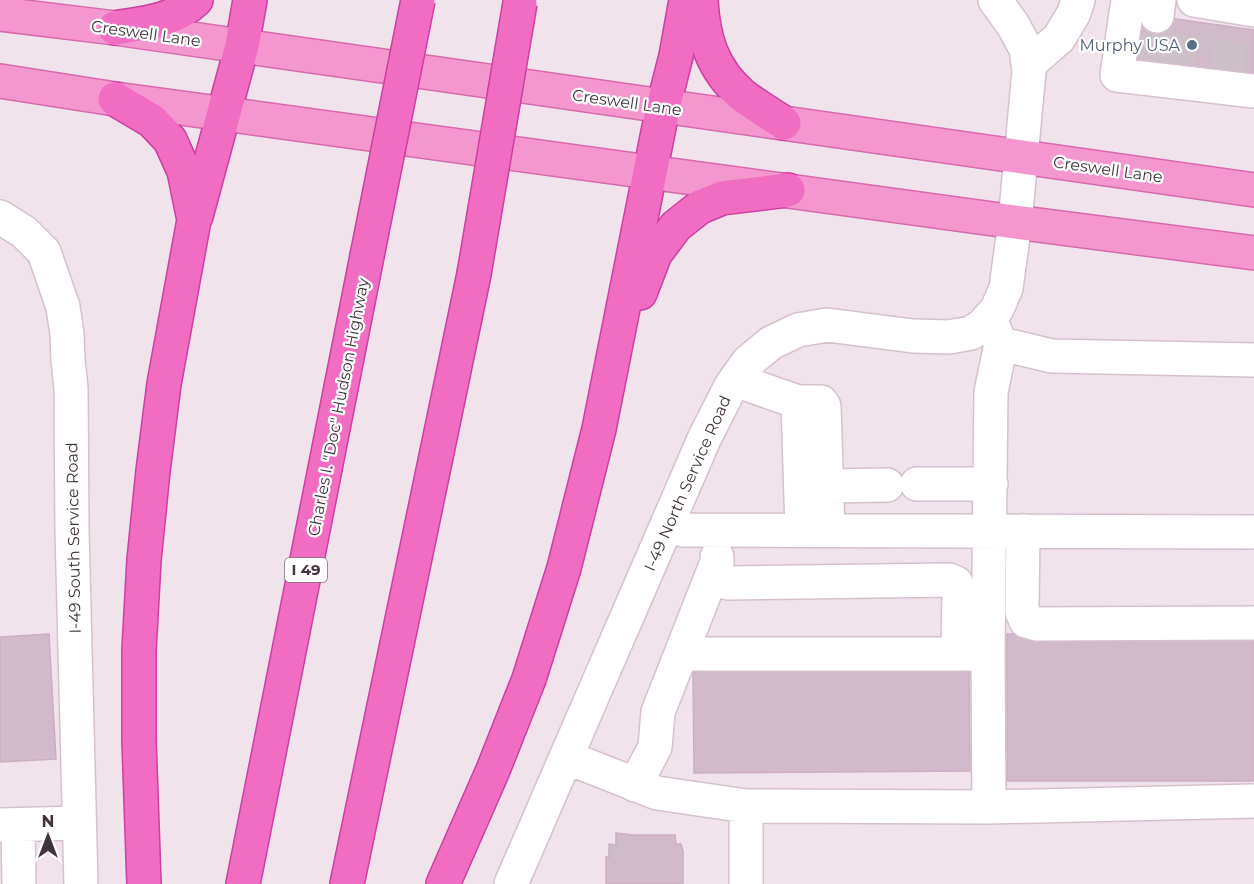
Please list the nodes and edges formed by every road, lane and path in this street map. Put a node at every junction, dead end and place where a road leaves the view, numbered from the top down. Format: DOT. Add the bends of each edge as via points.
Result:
graph roads {
  1 [pos="196,0"];
  2 [pos="250,0"];
  3 [pos="418,0"];
  4 [pos="686,0"];
  5 [pos="701,0"];
  6 [pos="995,0"];
  7 [pos="1078,0"];
  8 [pos="1128,0"];
  9 [pos="520,1"];
  10 [pos="1175,7"];
  11 [pos="0,14"];
  12 [pos="1241,15"];
  13 [pos="115,28"];
  14 [pos="242,46"];
  15 [pos="1028,65"];
  16 [pos="0,81"];
  17 [pos="1235,84"];
  18 [pos="115,99"];
  19 [pos="663,107"];
  20 [pos="224,113"];
  21 [pos="784,123"];
  22 [pos="1022,157"];
  23 [pos="649,172"];
  24 [pos="788,190"];
  25 [pos="1254,190"];
  26 [pos="0,217"];
  27 [pos="195,220"];
  28 [pos="1015,222"];
  29 [pos="1254,253"];
  30 [pos="995,331"];
  31 [pos="1254,360"];
  32 [pos="611,370"];
  33 [pos="735,380"];
  34 [pos="798,402"];
  35 [pos="991,484"];
  36 [pos="827,486"];
  37 [pos="668,525"];
  38 [pos="718,530"];
  39 [pos="815,530"];
  40 [pos="990,531"];
  41 [pos="1023,531"];
  42 [pos="1254,532"];
  43 [pos="712,577"];
  44 [pos="1254,623"];
  45 [pos="682,652"];
  46 [pos="973,654"];
  47 [pos="566,757"];
  48 [pos="635,784"];
  49 [pos="1254,801"];
  50 [pos="746,806"];
  51 [pos="989,807"];
  52 [pos="79,823"];
  53 [pos="9,825"];
  54 [pos="19,884"];
  55 [pos="81,884"];
  56 [pos="144,884"];
  57 [pos="243,884"];
  58 [pos="347,884"];
  59 [pos="443,884"];
  60 [pos="511,884"];
  61 [pos="746,884"];
  1 -- 13 [label="highway" via="166,19"];
  2 -- 14 [label="highway"];
  3 -- 57 [label="highway, Charles I. \"Doc\" Hudson Highway / I 49, bridge"];
  4 -- 19 [label="highway"];
  5 -- 21 [label="highway" via="709,49 722,74 742,94"];
  6 -- 15 [label="street, I-49 North Service Road" via="1026,50"];
  7 -- 15 [label="street" via="1059,38"];
  8 -- 17 [label="street" via="1117,75 1164,73"];
  9 -- 58 [label="highway, bridge" via="474,274"];
  10 -- 12 [label="street"];
  11 -- 13 [label="main road, Creswell Lane"];
  13 -- 14 [label="main road, Creswell Lane"];
  14 -- 19 [label="main road, Creswell Lane"];
  14 -- 20 [label="highway"];
  15 -- 22 [label="street, I-49 North Service Road"];
  16 -- 18 [label="main road"];
  18 -- 20 [label="main road"];
  18 -- 27 [label="highway" via="152,121 170,140 184,171"];
  19 -- 21 [label="main road, Creswell Lane"];
  19 -- 23 [label="highway"];
  20 -- 23 [label="main road"];
  20 -- 27 [label="highway"];
  21 -- 22 [label="main road, Creswell Lane"];
  22 -- 25 [label="main road, Creswell Lane"];
  22 -- 28 [label="street, I-49 North Service Road"];
  23 -- 24 [label="main road"];
  23 -- 32 [label="highway"];
  24 -- 28 [label="main road"];
  24 -- 32 [label="highway" via="722,198 700,207 676,226 655,254"];
  26 -- 52 [label="street, I-49 South Service Road" via="24,232 44,252 63,307 71,388"];
  27 -- 56 [label="highway" via="164,384 144,560 139,650"];
  28 -- 29 [label="main road"];
  28 -- 30 [label="street, I-49 North Service Road" via="1006,288 997,309"];
  30 -- 31 [label="street" via="1052,356"];
  30 -- 33 [label="street, I-49 North Service Road" via="983,325 971,333 949,337 827,325 798,330 771,343 748,362"];
  30 -- 35 [label="street"];
  32 -- 59 [label="highway" via="564,568 529,679"];
  33 -- 34 [label="street"];
  33 -- 37 [label="street, I-49 North Service Road" via="705,437"];
  34 -- 36 [label="street" via="821,402 824,406"];
  34 -- 39 [label="street"];
  35 -- 36 [label="street"];
  35 -- 40 [label="street"];
  36 -- 39 [label="street"];
  37 -- 38 [label="street" via="683,530"];
  37 -- 47 [label="street, I-49 North Service Road"];
  38 -- 39 [label="street"];
  38 -- 43 [label="street" via="717,562"];
  39 -- 40 [label="street"];
  40 -- 41 [label="street"];
  40 -- 46 [label="street"];
  41 -- 42 [label="street"];
  41 -- 44 [label="street" via="1022,612 1026,621"];
  43 -- 45 [label="street"];
  43 -- 46 [label="street" via="728,583 949,580 956,583"];
  45 -- 46 [label="street"];
  45 -- 48 [label="street" via="658,712 655,747"];
  46 -- 51 [label="street"];
  47 -- 48 [label="street"];
  47 -- 60 [label="street, I-49 North Service Road"];
  48 -- 50 [label="street" via="657,793"];
  49 -- 51 [label="street"];
  50 -- 51 [label="street"];
  50 -- 61 [label="street"];
  52 -- 53 [label="street"];
  52 -- 55 [label="street, I-49 South Service Road"];
  53 -- 54 [label="street"];
}
